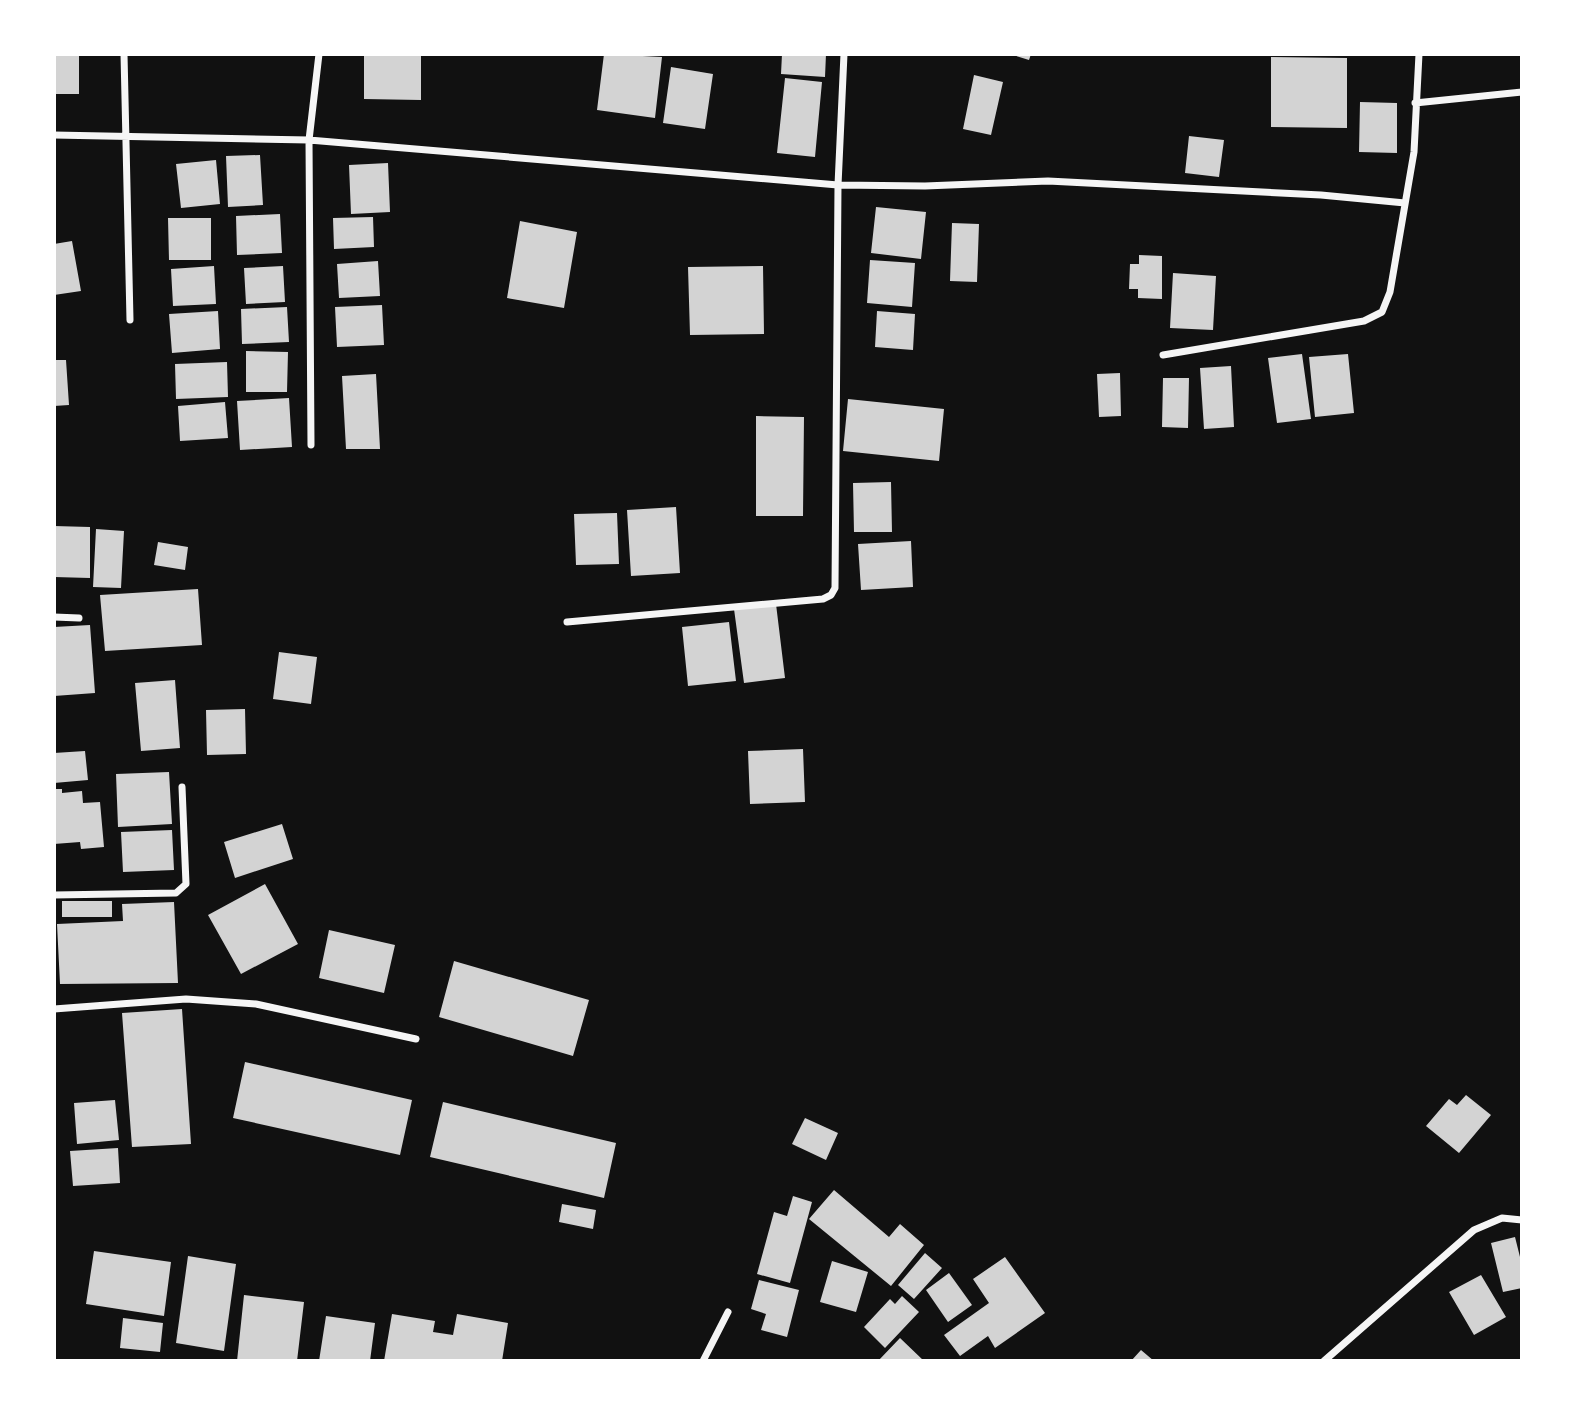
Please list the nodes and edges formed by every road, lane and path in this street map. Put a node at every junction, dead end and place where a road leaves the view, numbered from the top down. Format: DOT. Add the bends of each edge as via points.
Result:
graph roads {
  1 [pos="124,54"];
  2 [pos="319,54"];
  3 [pos="844,54"];
  4 [pos="1419,54"];
  5 [pos="1522,92"];
  6 [pos="1415,103"];
  7 [pos="54,135"];
  8 [pos="125,138"];
  9 [pos="309,140"];
  10 [pos="838,185"];
  11 [pos="1405,203"];
  12 [pos="130,320"];
  13 [pos="1163,355"];
  14 [pos="311,445"];
  15 [pos="54,617"];
  16 [pos="79,618"];
  17 [pos="567,622"];
  18 [pos="181,787"];
  19 [pos="54,895"];
  20 [pos="54,1009"];
  21 [pos="416,1039"];
  22 [pos="1522,1220"];
  23 [pos="728,1312"];
  24 [pos="703,1361"];
  25 [pos="1324,1361"];
  1 -- 8 [label="street"];
  2 -- 9 [label="street"];
  3 -- 10 [label="street"];
  4 -- 6 [label="street"];
  5 -- 6 [label="street"];
  6 -- 11 [label="street" via="1414,152"];
  7 -- 8 [label="street"];
  8 -- 9 [label="street"];
  8 -- 12 [label="street"];
  9 -- 10 [label="street"];
  9 -- 14 [label="street"];
  10 -- 11 [label="street" via="1048,181"];
  10 -- 17 [label="street" via="835,588 831,595"];
  11 -- 13 [label="street" via="1390,292 1377,317"];
  15 -- 16 [label="street"];
  18 -- 19 [label="street" via="183,890"];
  20 -- 21 [label="street" via="186,999 256,1004"];
  22 -- 25 [label="street" via="1502,1218 1474,1230"];
  23 -- 24 [label="street"];
}
